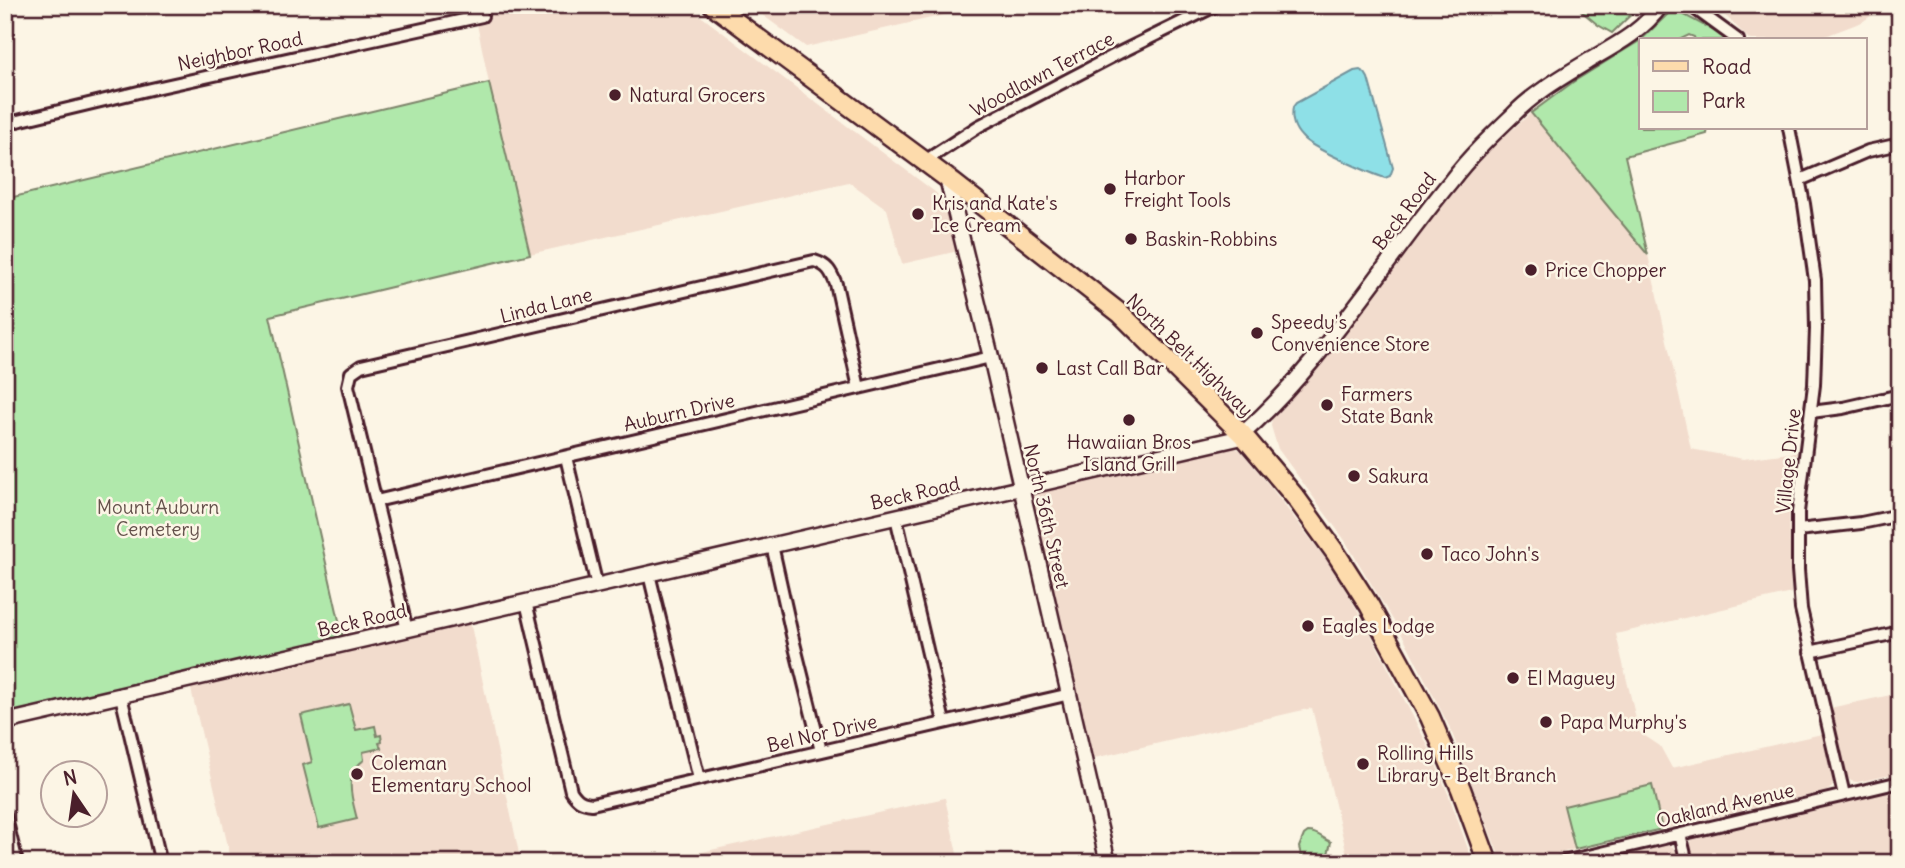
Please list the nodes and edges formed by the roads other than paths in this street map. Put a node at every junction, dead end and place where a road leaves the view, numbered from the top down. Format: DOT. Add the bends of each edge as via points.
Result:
graph roads {
  1 [pos="713,5"];
  2 [pos="1217,5"];
  3 [pos="1661,5"];
  4 [pos="1689,5"];
  5 [pos="481,10"];
  6 [pos="1735,38"];
  7 [pos="5,124"];
  8 [pos="1789,130"];
  9 [pos="1900,144"];
  10 [pos="925,161"];
  11 [pos="947,178"];
  12 [pos="1800,180"];
  13 [pos="991,357"];
  14 [pos="859,388"];
  15 [pos="1900,395"];
  16 [pos="1811,412"];
  17 [pos="1242,434"];
  18 [pos="566,457"];
  19 [pos="1020,488"];
  20 [pos="376,501"];
  21 [pos="1900,514"];
  22 [pos="895,517"];
  23 [pos="1798,530"];
  24 [pos="772,545"];
  25 [pos="649,574"];
  26 [pos="597,586"];
  27 [pos="526,602"];
  28 [pos="407,629"];
  29 [pos="1900,632"];
  30 [pos="1810,652"];
  31 [pos="1070,694"];
  32 [pos="121,696"];
  33 [pos="5,722"];
  34 [pos="944,722"];
  35 [pos="821,751"];
  36 [pos="699,779"];
  37 [pos="1900,782"];
  38 [pos="1844,795"];
  39 [pos="5,814"];
  40 [pos="1680,834"];
  41 [pos="17,863"];
  42 [pos="161,863"];
  43 [pos="1108,863"];
  44 [pos="1488,863"];
  45 [pos="1559,863"];
  46 [pos="1687,863"];
  1 -- 10 [label="main road, North Belt Highway"];
  2 -- 10 [label="street, Woodlawn Terrace" via="978,126"];
  3 -- 17 [label="street, Beck Road" via="1632,35 1536,96 1493,135 1452,179 1311,363"];
  4 -- 6 [label="street"];
  5 -- 7 [label="street, Neighbor Road"];
  8 -- 12 [label="street, Village Drive"];
  9 -- 12 [label="street" via="1868,151"];
  10 -- 11 [label="main road, North Belt Highway"];
  11 -- 13 [label="street, North 36th Street"];
  11 -- 17 [label="main road, North Belt Highway" via="1121,314"];
  12 -- 16 [label="street, Village Drive" via="1815,280"];
  13 -- 14 [label="street, Auburn Drive"];
  13 -- 19 [label="street, North 36th Street"];
  14 -- 18 [label="street, Auburn Drive"];
  14 -- 20 [label="street, Linda Lane" via="836,284 830,268 814,261 360,366 351,373 348,386"];
  15 -- 16 [label="street"];
  16 -- 23 [label="street, Village Drive"];
  17 -- 19 [label="street, Beck Road"];
  17 -- 44 [label="main road, North Belt Highway" via="1335,552 1398,655 1430,717"];
  18 -- 20 [label="street, Auburn Drive"];
  18 -- 26 [label="street"];
  19 -- 22 [label="street, Beck Road"];
  19 -- 31 [label="street, North 36th Street"];
  20 -- 28 [label="street"];
  21 -- 23 [label="street"];
  22 -- 24 [label="street, Beck Road"];
  22 -- 34 [label="street"];
  23 -- 30 [label="street, Village Drive" via="1801,609"];
  24 -- 25 [label="street, Beck Road"];
  24 -- 35 [label="street"];
  25 -- 26 [label="street, Beck Road"];
  25 -- 36 [label="street"];
  26 -- 27 [label="street, Beck Road"];
  27 -- 28 [label="street, Beck Road"];
  27 -- 36 [label="street, Bel Nor Drive" via="576,800 592,804"];
  28 -- 32 [label="street, Beck Road"];
  29 -- 30 [label="street"];
  30 -- 38 [label="street, Village Drive"];
  31 -- 34 [label="street, Bel Nor Drive"];
  31 -- 43 [label="street, North 36th Street"];
  32 -- 33 [label="street, Beck Road"];
  32 -- 42 [label="street"];
  34 -- 35 [label="street, Bel Nor Drive"];
  35 -- 36 [label="street, Bel Nor Drive"];
  37 -- 38 [label="street, Oakland Avenue"];
  38 -- 40 [label="street, Oakland Avenue"];
  39 -- 41 [label="street"];
  40 -- 45 [label="street, Oakland Avenue"];
  40 -- 46 [label="street"];
}
